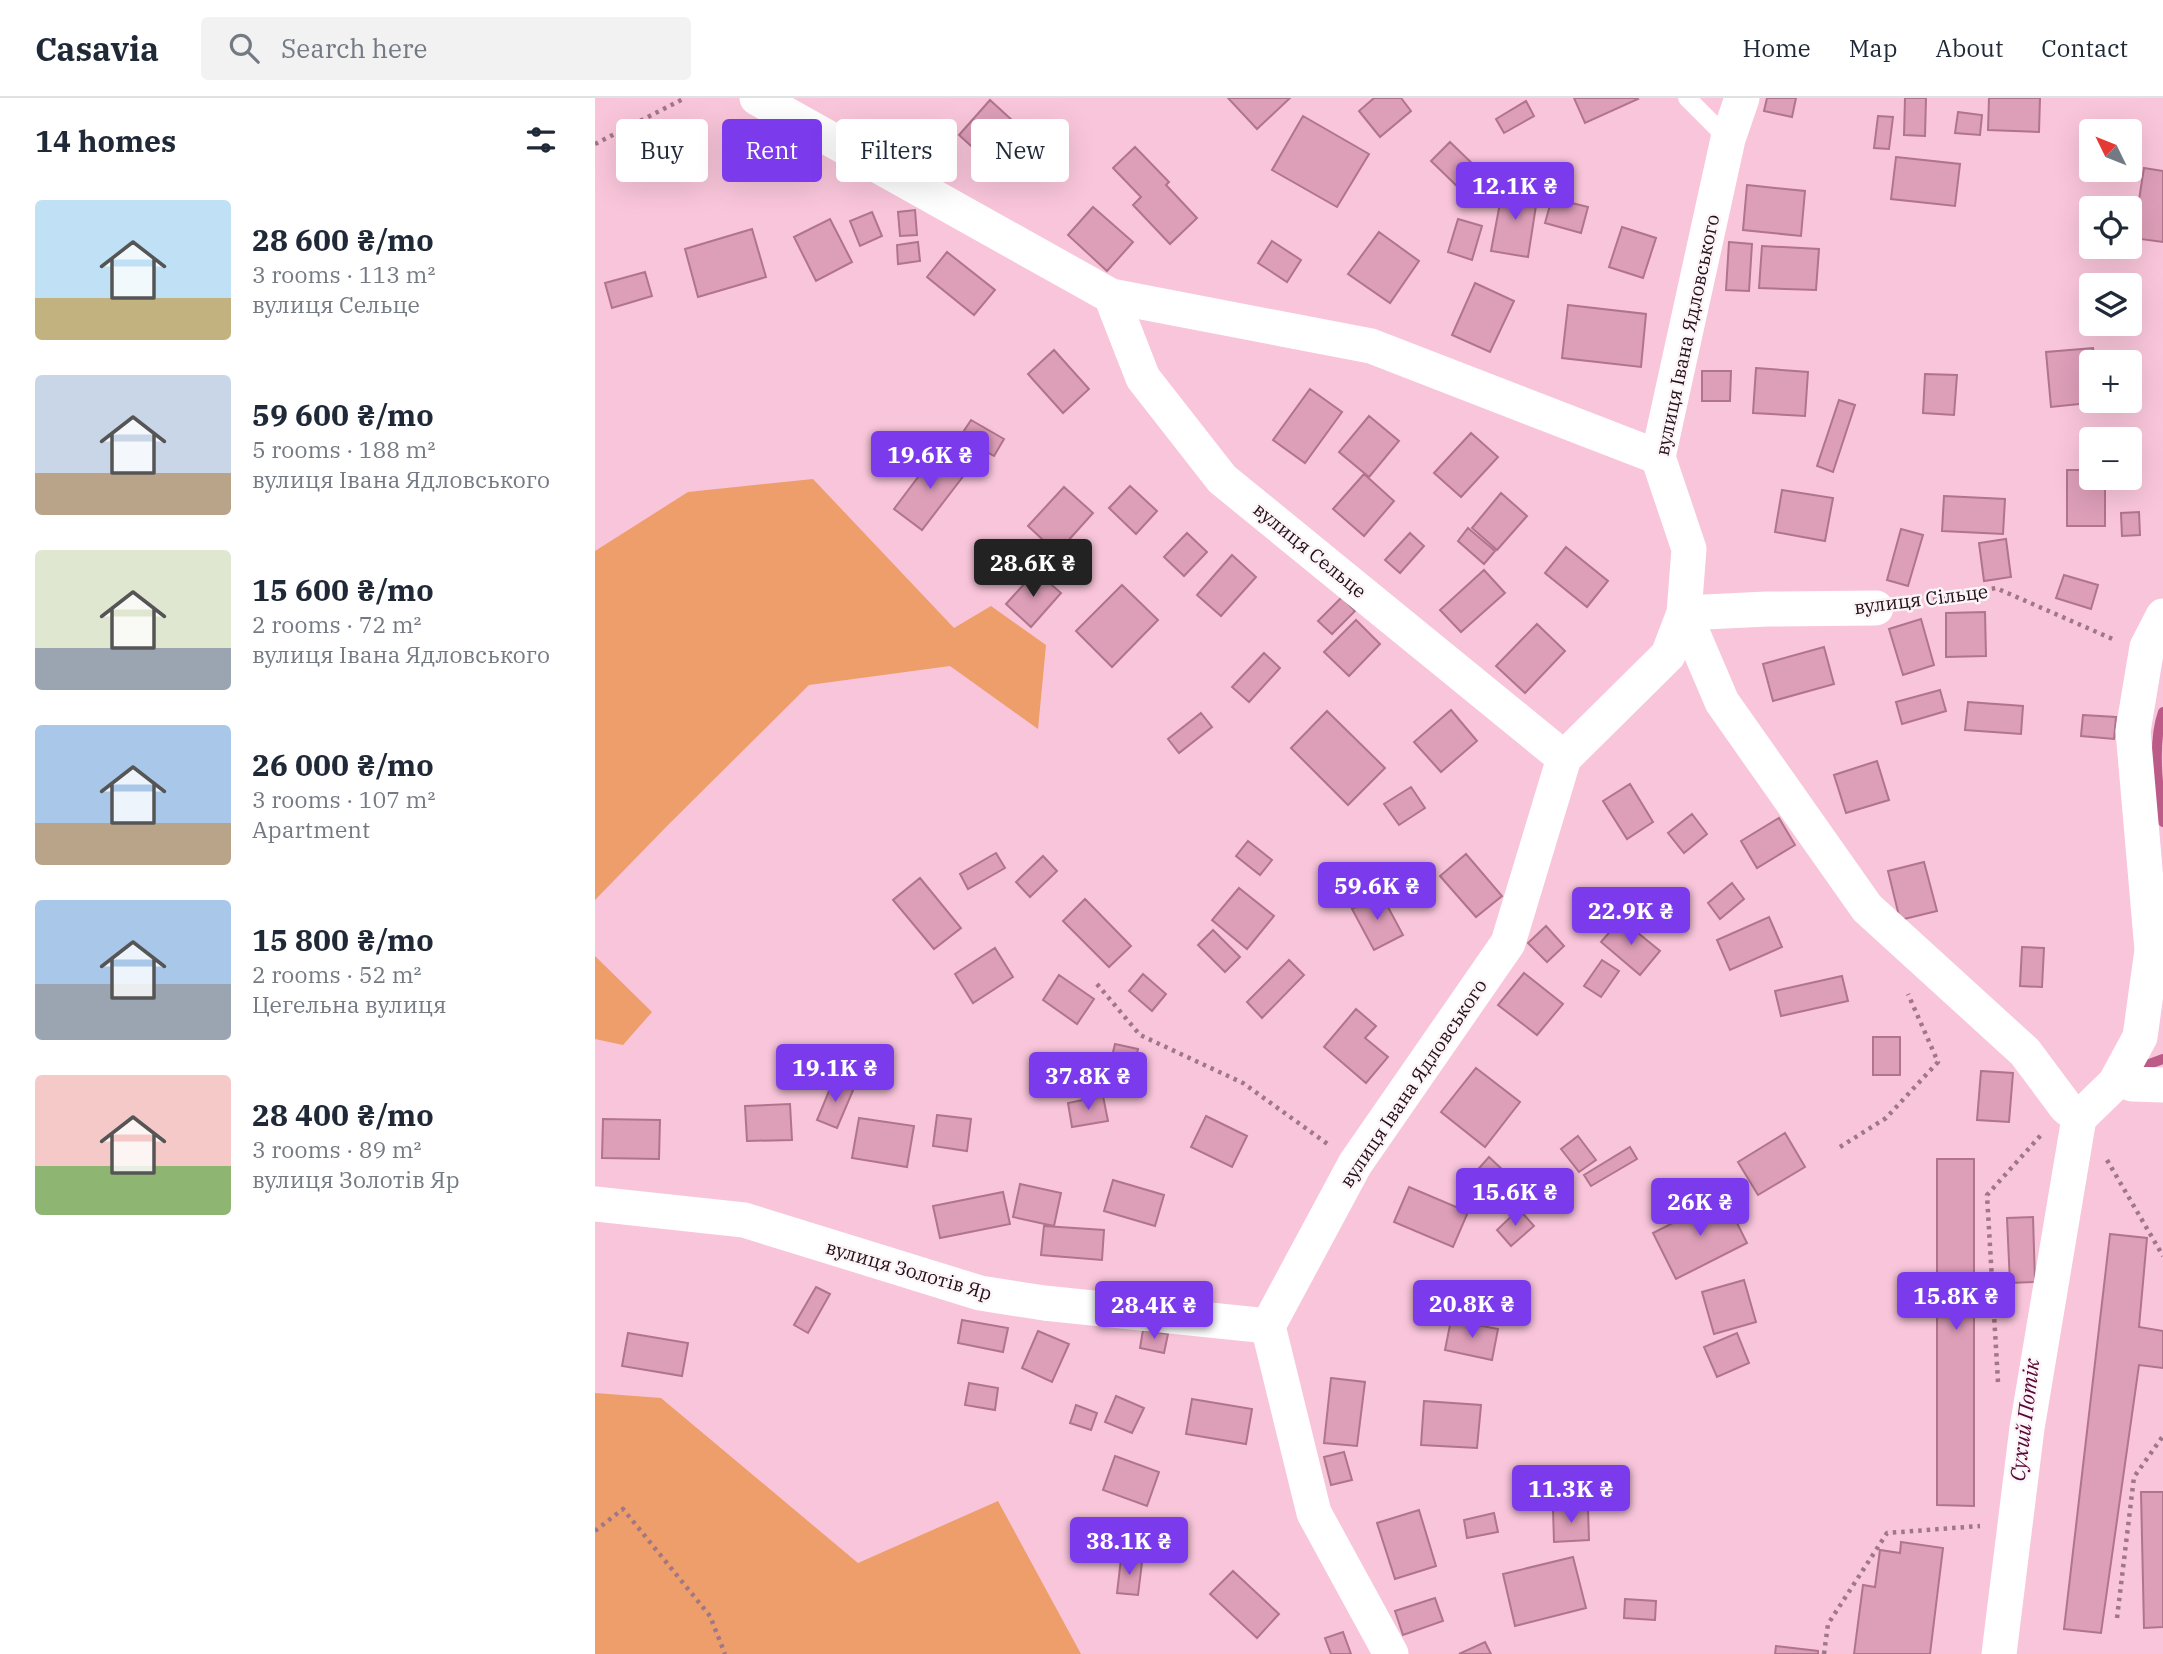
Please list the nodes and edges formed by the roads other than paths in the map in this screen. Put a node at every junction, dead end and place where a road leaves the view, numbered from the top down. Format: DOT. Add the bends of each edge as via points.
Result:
graph roads {
  1 [pos="757,98"];
  2 [pos="1687,98"];
  3 [pos="1742,98"];
  4 [pos="1728,139"];
  5 [pos="1111,296"];
  6 [pos="1658,457"];
  7 [pos="1876,608"];
  8 [pos="1684,613"];
  9 [pos="2163,616"];
  10 [pos="1564,758"];
  11 [pos="2072,1112"];
  12 [pos="595,1204"];
  13 [pos="1268,1325"];
  14 [pos="1391,1654"];
  15 [pos="1999,1654"];
  1 -- 5 [label="street"];
  2 -- 4 [label="lane"];
  3 -- 4 [label="street, вулиця Івана Ядловського"];
  4 -- 6 [label="street, вулиця Івана Ядловського"];
  5 -- 6 [label="street" via="1371,346"];
  5 -- 10 [label="street, вулиця Сельце" via="1143,378 1223,479"];
  6 -- 8 [label="street, вулиця Івана Ядловського" via="1689,549"];
  7 -- 8 [label="street, вулиця Сільце"];
  8 -- 10 [label="street, вулиця Івана Ядловського" via="1668,655"];
  8 -- 11 [label="street, вулиця Івана Ядловського" via="1721,702 1867,908 2025,1052"];
  9 -- 11 [label="street" via="2147,647 2133,731 2152,950 2140,1037 2115,1083"];
  10 -- 13 [label="street, вулиця Івана Ядловського" via="1508,943 1355,1164"];
  11 -- 15 [label="street"];
  12 -- 13 [label="street, вулиця Золотів Яр" via="744,1220 980,1293"];
  13 -- 14 [label="street" via="1314,1513"];
}
